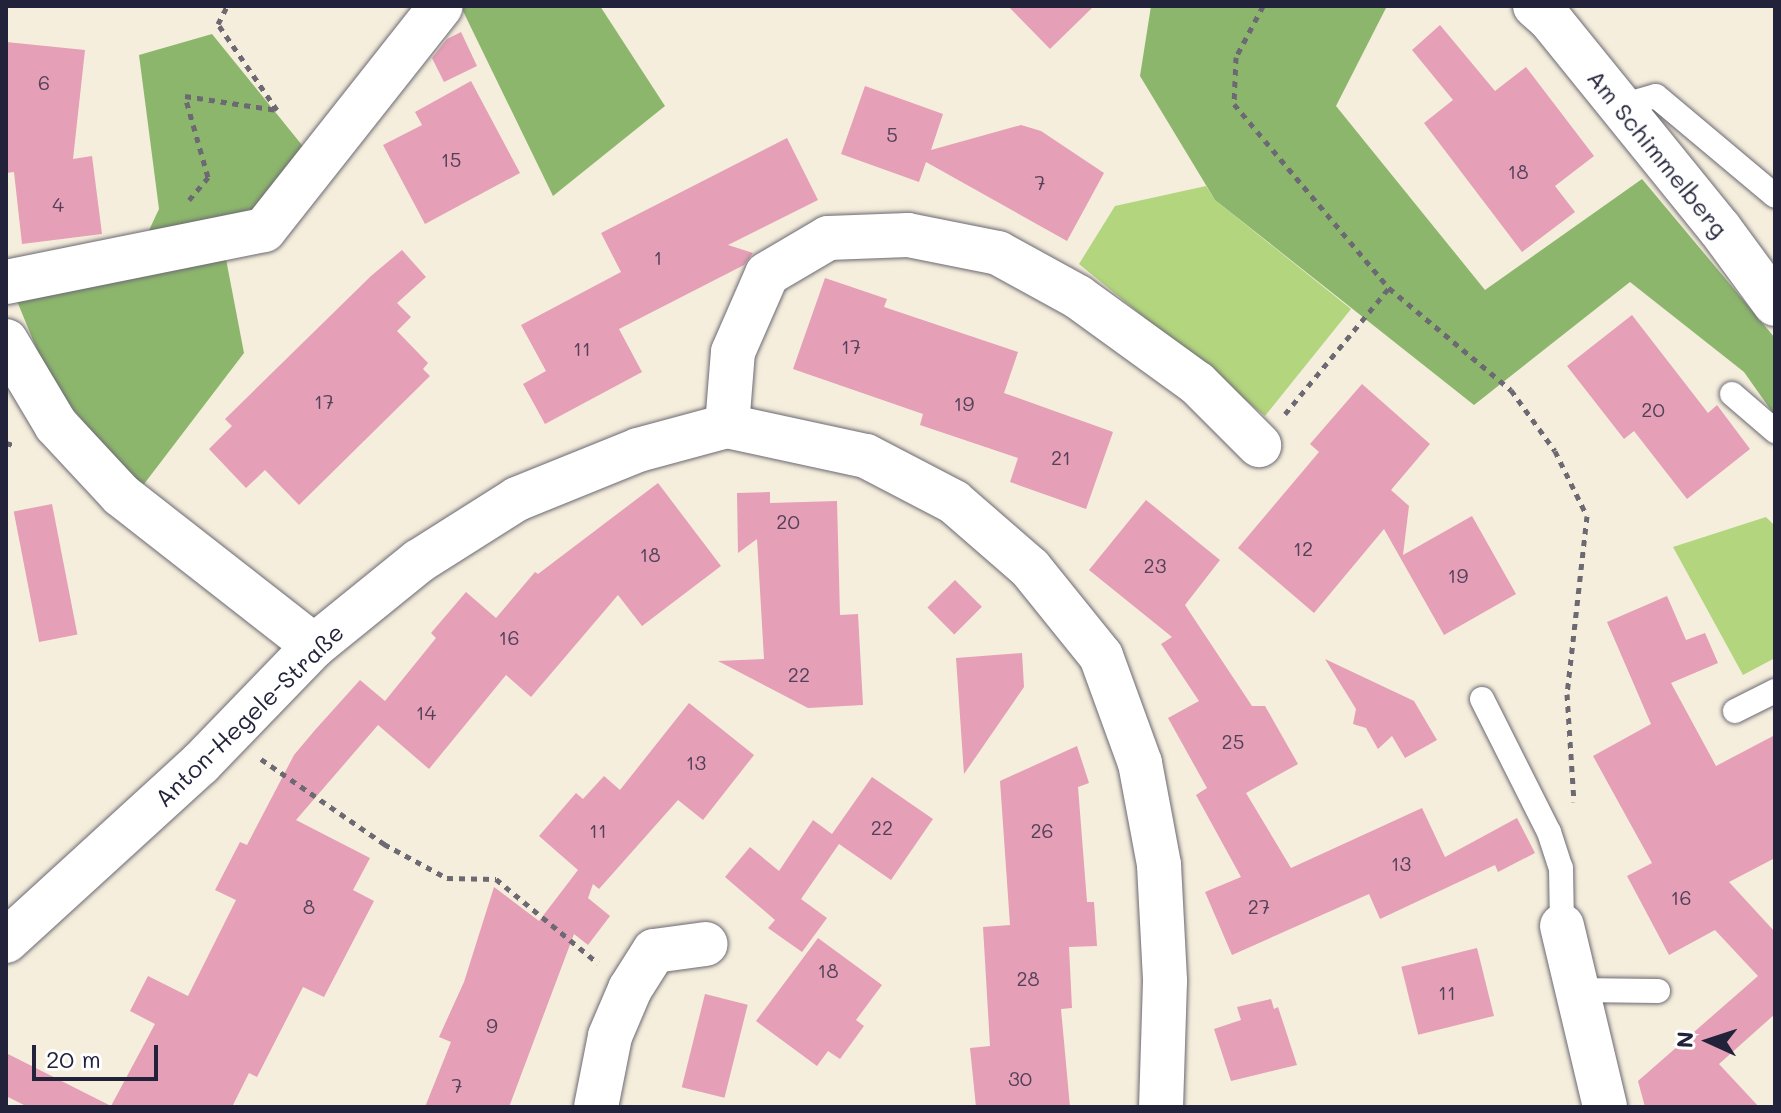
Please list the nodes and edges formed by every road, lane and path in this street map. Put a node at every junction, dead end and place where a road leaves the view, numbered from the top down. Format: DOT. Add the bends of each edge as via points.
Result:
graph roads {
  1 [pos="227,6"];
  2 [pos="441,6"];
  3 [pos="1263,6"];
  4 [pos="1535,6"];
  5 [pos="1621,106"];
  6 [pos="1775,196"];
  7 [pos="144,254"];
  8 [pos="6,282"];
  9 [pos="1389,288"];
  10 [pos="1775,304"];
  11 [pos="6,341"];
  12 [pos="1732,394"];
  13 [pos="727,426"];
  14 [pos="1775,431"];
  15 [pos="1259,445"];
  16 [pos="314,646"];
  17 [pos="1775,691"];
  18 [pos="1482,699"];
  19 [pos="1735,711"];
  20 [pos="227,736"];
  21 [pos="1573,814"];
  22 [pos="1562,926"];
  23 [pos="6,941"];
  24 [pos="706,944"];
  25 [pos="630,989"];
  26 [pos="1577,990"];
  27 [pos="1658,991"];
  28 [pos="596,1107"];
  29 [pos="1161,1107"];
  30 [pos="1605,1107"];
  1 -- 7 [label="path" via="218,24 277,110 185,96 208,177"];
  2 -- 7 [label="street" via="264,230"];
  3 -- 9 [label="path" via="1236,57 1234,104"];
  4 -- 5 [label="street, Am Schimmelberg"];
  5 -- 6 [label="lane" via="1656,96"];
  5 -- 10 [label="street, Am Schimmelberg"];
  7 -- 8 [label="street"];
  9 -- 15 [label="path"];
  9 -- 21 [label="path" via="1511,390 1555,451 1587,516 1567,694"];
  11 -- 16 [label="street" via="56,425 121,495"];
  12 -- 14 [label="lane"];
  13 -- 15 [label="street" via="733,352 767,274 828,238 908,235 998,253 1078,297 1197,383"];
  13 -- 16 [label="street, Anton-Hegele-Straße" via="638,450 517,499 419,561"];
  13 -- 29 [label="street, Anton-Hegele-Straße" via="866,456 954,502 1030,568 1101,656 1140,763 1159,865 1165,981"];
  16 -- 20 [label="street, Anton-Hegele-Straße"];
  17 -- 19 [label="lane"];
  18 -- 22 [label="lane" via="1549,832 1561,868"];
  20 -- 23 [label="street, Anton-Hegele-Straße"];
  20 -- 25 [label="path" via="384,844 447,878 496,879"];
  22 -- 26 [label="street"];
  24 -- 25 [label="street" via="654,951"];
  25 -- 28 [label="street" via="610,1036"];
  26 -- 27 [label="lane"];
  26 -- 30 [label="street"];
}
